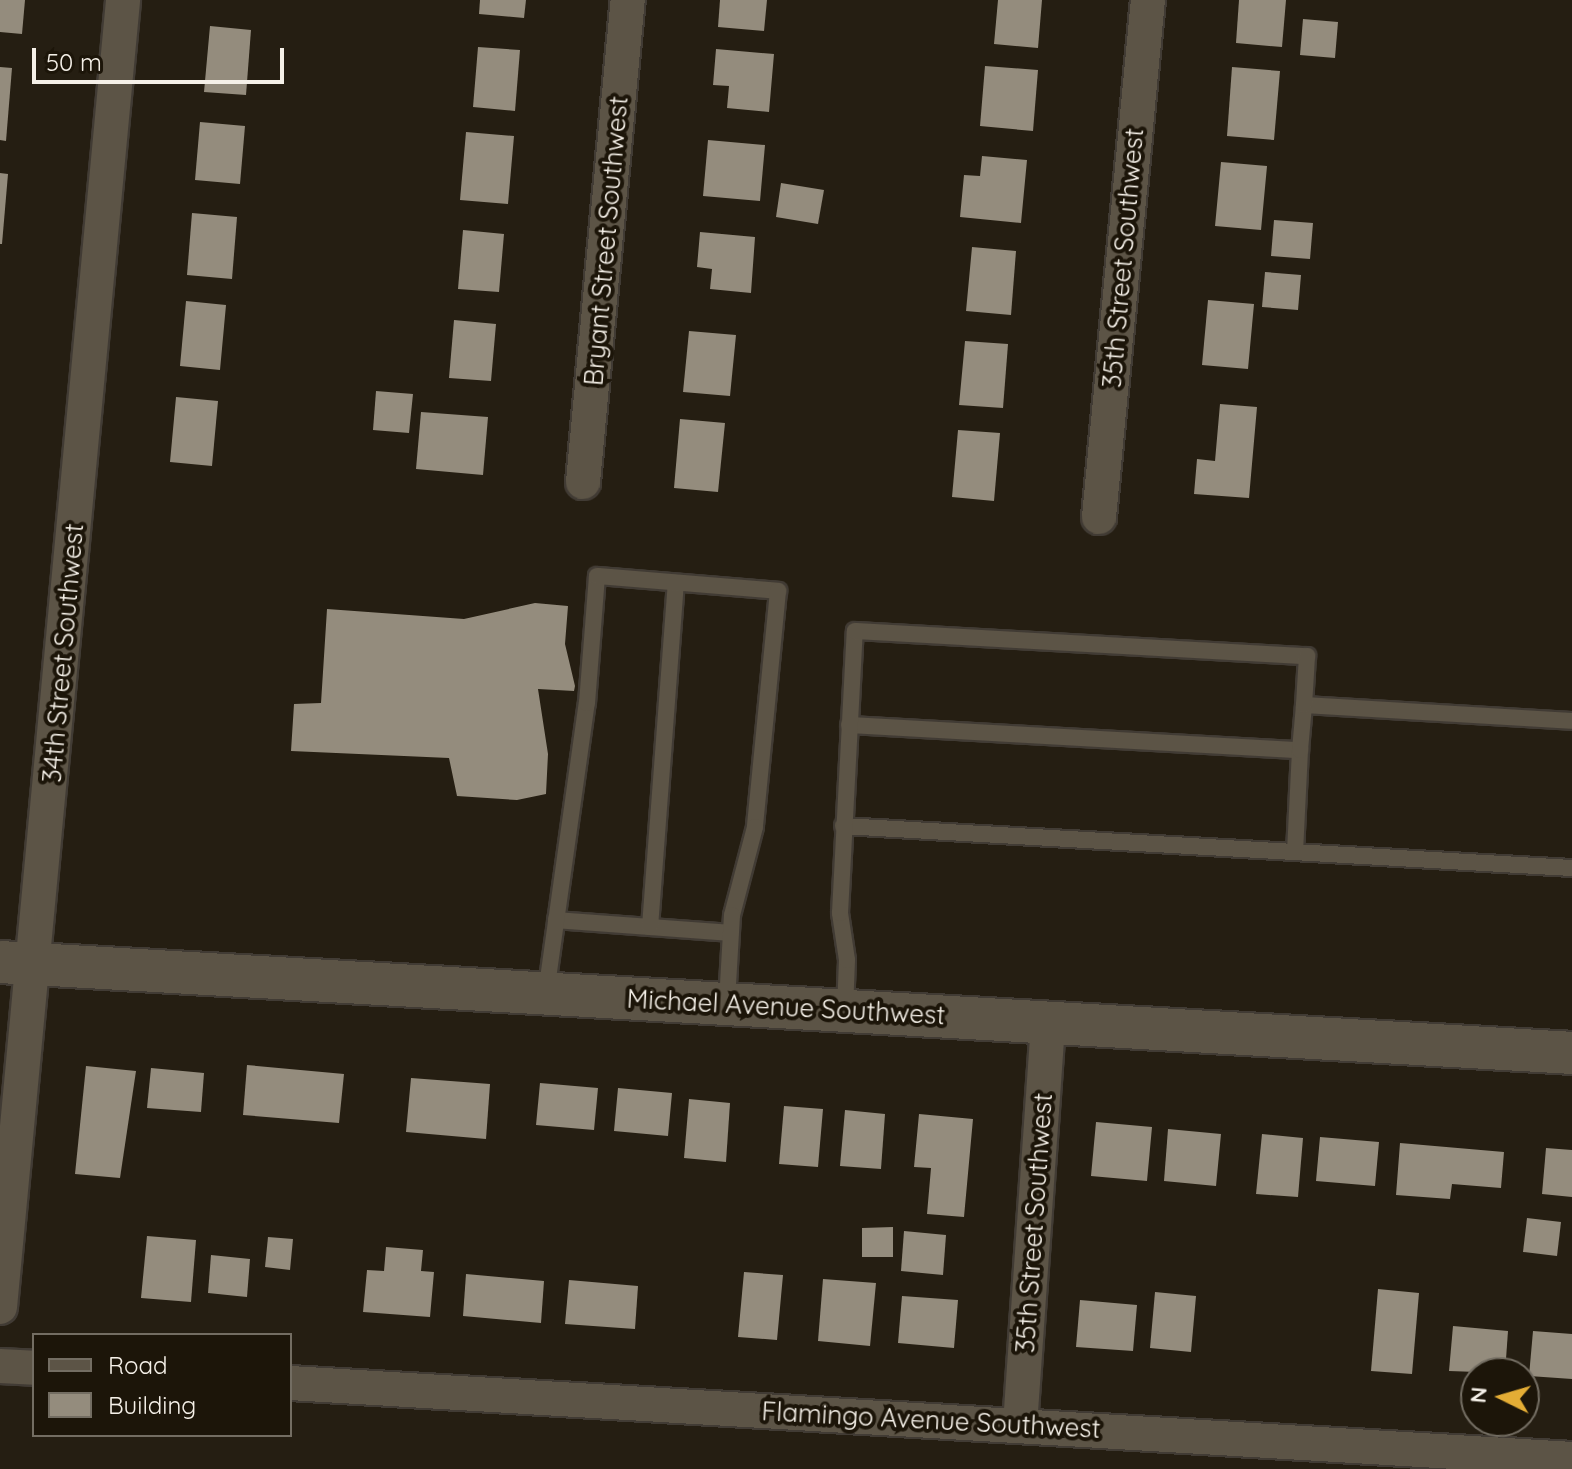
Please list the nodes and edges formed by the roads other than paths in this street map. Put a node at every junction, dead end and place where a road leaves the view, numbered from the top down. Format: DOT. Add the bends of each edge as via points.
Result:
graph roads {
  1 [pos="123,0"];
  2 [pos="628,0"];
  3 [pos="1148,0"];
  4 [pos="583,482"];
  5 [pos="1099,517"];
  6 [pos="676,583"];
  7 [pos="1304,705"];
  8 [pos="1572,721"];
  9 [pos="849,725"];
  10 [pos="1300,750"];
  11 [pos="843,826"];
  12 [pos="1295,851"];
  13 [pos="1572,868"];
  14 [pos="556,920"];
  15 [pos="650,927"];
  16 [pos="731,933"];
  17 [pos="17,963"];
  18 [pos="546,993"];
  19 [pos="727,1003"];
  20 [pos="845,1013"];
  21 [pos="1048,1021"];
  22 [pos="1572,1053"];
  23 [pos="0,1307"];
  24 [pos="0,1366"];
  25 [pos="32,1368"];
  26 [pos="292,1383"];
  27 [pos="1020,1425"];
  28 [pos="1572,1459"];
  1 -- 17 [label="street, 34th Street Southwest"];
  2 -- 4 [label="street, Bryant Street Southwest"];
  3 -- 5 [label="street, 35th Street Southwest"];
  6 -- 14 [label="lane" via="597,576 587,703"];
  6 -- 15 [label="lane"];
  6 -- 16 [label="lane" via="778,591 755,827"];
  7 -- 8 [label="lane"];
  7 -- 9 [label="lane" via="1307,656 855,631"];
  7 -- 10 [label="lane"];
  9 -- 10 [label="lane"];
  9 -- 11 [label="lane"];
  10 -- 12 [label="lane"];
  11 -- 12 [label="lane"];
  11 -- 20 [label="lane"];
  12 -- 13 [label="lane"];
  14 -- 15 [label="lane"];
  14 -- 18 [label="lane"];
  15 -- 16 [label="lane"];
  16 -- 19 [label="lane"];
  17 -- 18 [label="street, Michael Avenue Southwest"];
  17 -- 23 [label="street, 34th Street Southwest"];
  18 -- 19 [label="street, Michael Avenue Southwest"];
  19 -- 20 [label="street, Michael Avenue Southwest"];
  20 -- 21 [label="street, Michael Avenue Southwest"];
  21 -- 22 [label="street, Michael Avenue Southwest"];
  21 -- 27 [label="street, 35th Street Southwest"];
  24 -- 25 [label="street"];
  26 -- 27 [label="street, Flamingo Avenue Southwest"];
  27 -- 28 [label="street, Flamingo Avenue Southwest"];
}
